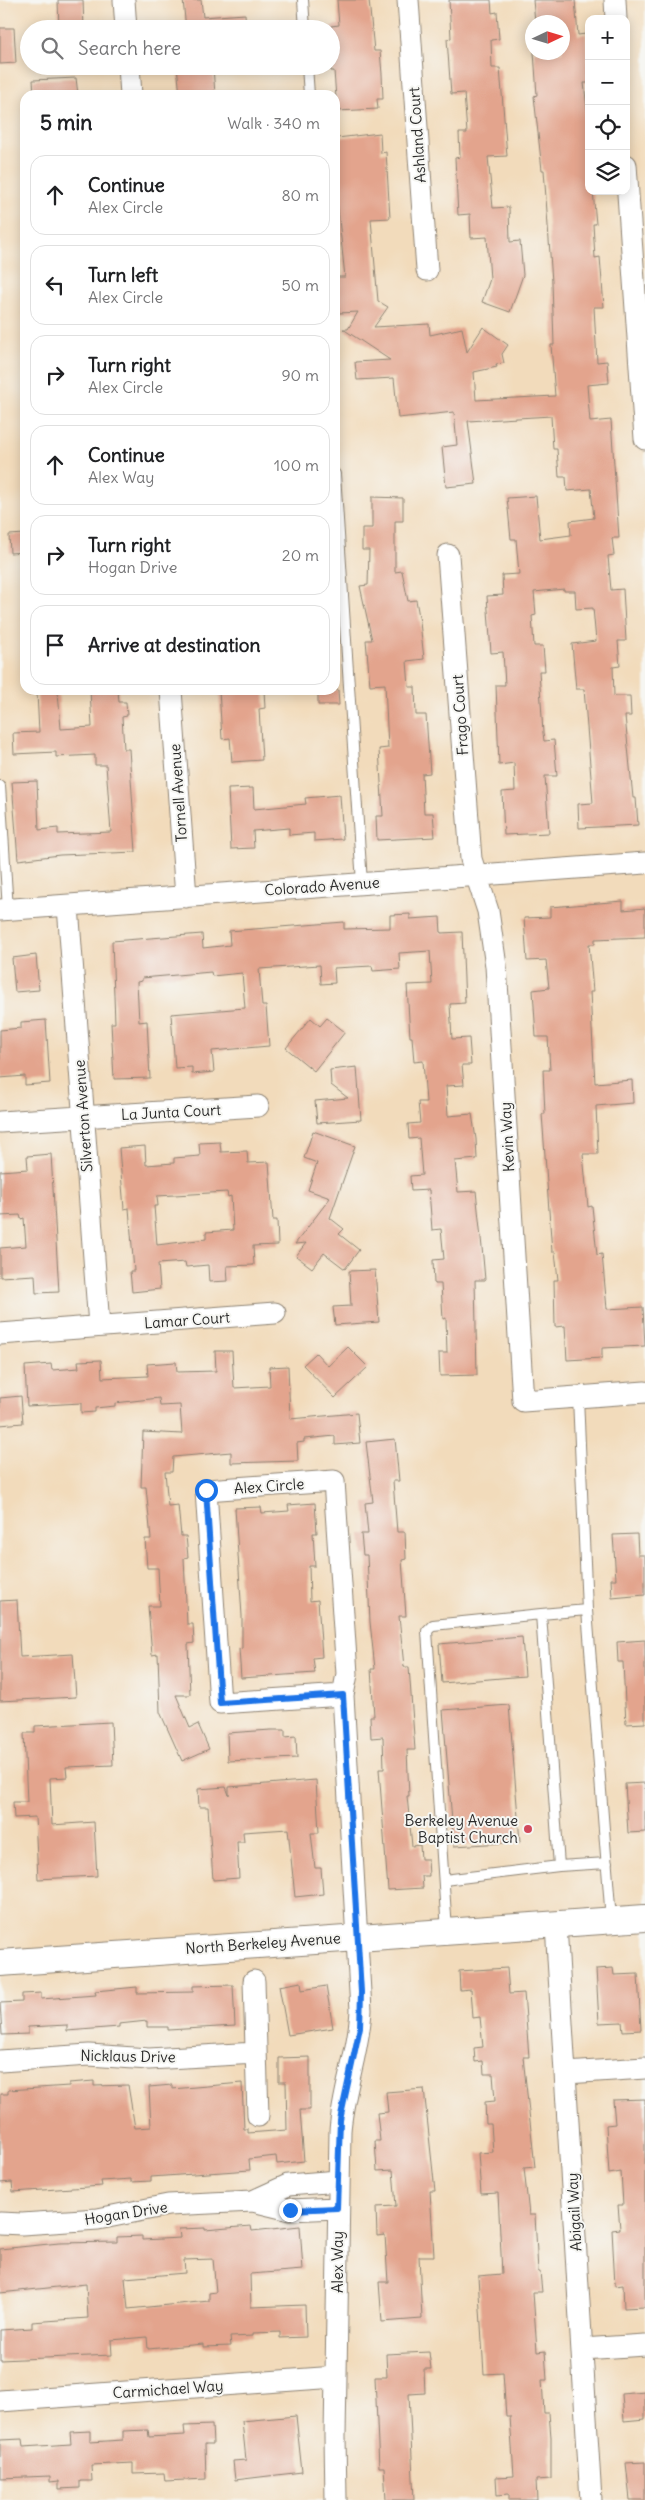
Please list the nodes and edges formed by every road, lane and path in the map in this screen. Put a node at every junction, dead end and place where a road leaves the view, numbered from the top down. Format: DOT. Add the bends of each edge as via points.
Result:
graph roads {
  1 [pos="124,0"];
  2 [pos="303,0"];
  3 [pos="408,0"];
  4 [pos="615,0"];
  5 [pos="616,15"];
  6 [pos="125,20"];
  7 [pos="304,20"];
  8 [pos="130,75"];
  9 [pos="308,75"];
  10 [pos="131,90"];
  11 [pos="309,90"];
  12 [pos="628,195"];
  13 [pos="426,270"];
  14 [pos="645,439"];
  15 [pos="340,550"];
  16 [pos="448,555"];
  17 [pos="171,695"];
  18 [pos="0,786"];
  19 [pos="645,863"];
  20 [pos="476,875"];
  21 [pos="362,883"];
  22 [pos="186,897"];
  23 [pos="68,906"];
  24 [pos="4,910"];
  25 [pos="258,1106"];
  26 [pos="83,1117"];
  27 [pos="0,1122"];
  28 [pos="275,1313"];
  29 [pos="99,1326"];
  30 [pos="0,1334"];
  31 [pos="645,1392"];
  32 [pos="578,1397"];
  33 [pos="587,1610"];
  34 [pos="541,1614"];
  35 [pos="343,1695"];
  36 [pos="606,1862"];
  37 [pos="559,1866"];
  38 [pos="444,1880"];
  39 [pos="645,1918"];
  40 [pos="611,1920"];
  41 [pos="556,1925"];
  42 [pos="447,1931"];
  43 [pos="357,1936"];
  44 [pos="0,1963"];
  45 [pos="254,1981"];
  46 [pos="256,2053"];
  47 [pos="0,2061"];
  48 [pos="645,2068"];
  49 [pos="566,2073"];
  50 [pos="258,2116"];
  51 [pos="338,2181"];
  52 [pos="253,2201"];
  53 [pos="337,2208"];
  54 [pos="0,2223"];
  55 [pos="645,2345"];
  56 [pos="582,2349"];
  57 [pos="336,2377"];
  58 [pos="0,2401"];
  59 [pos="336,2500"];
  60 [pos="591,2500"];
  1 -- 6 [label="street"];
  2 -- 7 [label="lane"];
  3 -- 13 [label="street, Ashland Court"];
  4 -- 5 [label="street"];
  8 -- 10 [label="street"];
  9 -- 11 [label="lane"];
  12 -- 14 [label="street"];
  15 -- 21 [label="lane"];
  16 -- 20 [label="street, Frago Court" via="471,859"];
  17 -- 22 [label="street, Tornell Avenue"];
  18 -- 24 [label="lane"];
  19 -- 20 [label="street, Colorado Avenue"];
  20 -- 21 [label="street, Colorado Avenue"];
  20 -- 32 [label="street, Kevin Way" via="488,912 497,974 523,1401"];
  21 -- 22 [label="street, Colorado Avenue"];
  22 -- 23 [label="street, Colorado Avenue"];
  23 -- 24 [label="street, Colorado Avenue"];
  23 -- 26 [label="street, Silverton Avenue"];
  25 -- 26 [label="street, La Junta Court"];
  26 -- 27 [label="street, La Junta Court"];
  26 -- 29 [label="street, Silverton Avenue"];
  28 -- 29 [label="street, Lamar Court"];
  29 -- 30 [label="street, Lamar Court"];
  31 -- 32 [label="street"];
  32 -- 33 [label="lane"];
  33 -- 34 [label="lane"];
  33 -- 36 [label="lane"];
  34 -- 37 [label="lane"];
  34 -- 38 [label="lane" via="433,1625 427,1631"];
  35 -- 35 [label="street, Alex Circle" via="347,1674 334,1481 206,1490 220,1703"];
  35 -- 43 [label="street, Alex Circle"];
  36 -- 37 [label="lane"];
  36 -- 40 [label="lane"];
  37 -- 38 [label="lane"];
  38 -- 42 [label="lane"];
  39 -- 40 [label="street, North Berkeley Avenue"];
  40 -- 41 [label="street, North Berkeley Avenue"];
  41 -- 42 [label="street, North Berkeley Avenue"];
  41 -- 49 [label="street, Abigail Way"];
  42 -- 43 [label="street, North Berkeley Avenue"];
  43 -- 44 [label="street, North Berkeley Avenue"];
  43 -- 51 [label="street, Alex Way" via="360,2027 341,2115"];
  45 -- 46 [label="street"];
  46 -- 47 [label="street, Nicklaus Drive" via="149,2059 89,2055"];
  46 -- 50 [label="street"];
  48 -- 49 [label="street"];
  49 -- 56 [label="street, Abigail Way"];
  51 -- 52 [label="street, Hogan Drive" via="288,2185"];
  51 -- 53 [label="street, Alex Way"];
  52 -- 53 [label="street, Hogan Drive" via="290,2210"];
  52 -- 54 [label="street, Hogan Drive" via="168,2205 98,2219"];
  53 -- 57 [label="street, Alex Way"];
  55 -- 56 [label="street"];
  56 -- 60 [label="street, Abigail Way"];
  57 -- 58 [label="street, Carmichael Way"];
  57 -- 59 [label="street, Alex Way"];
}
